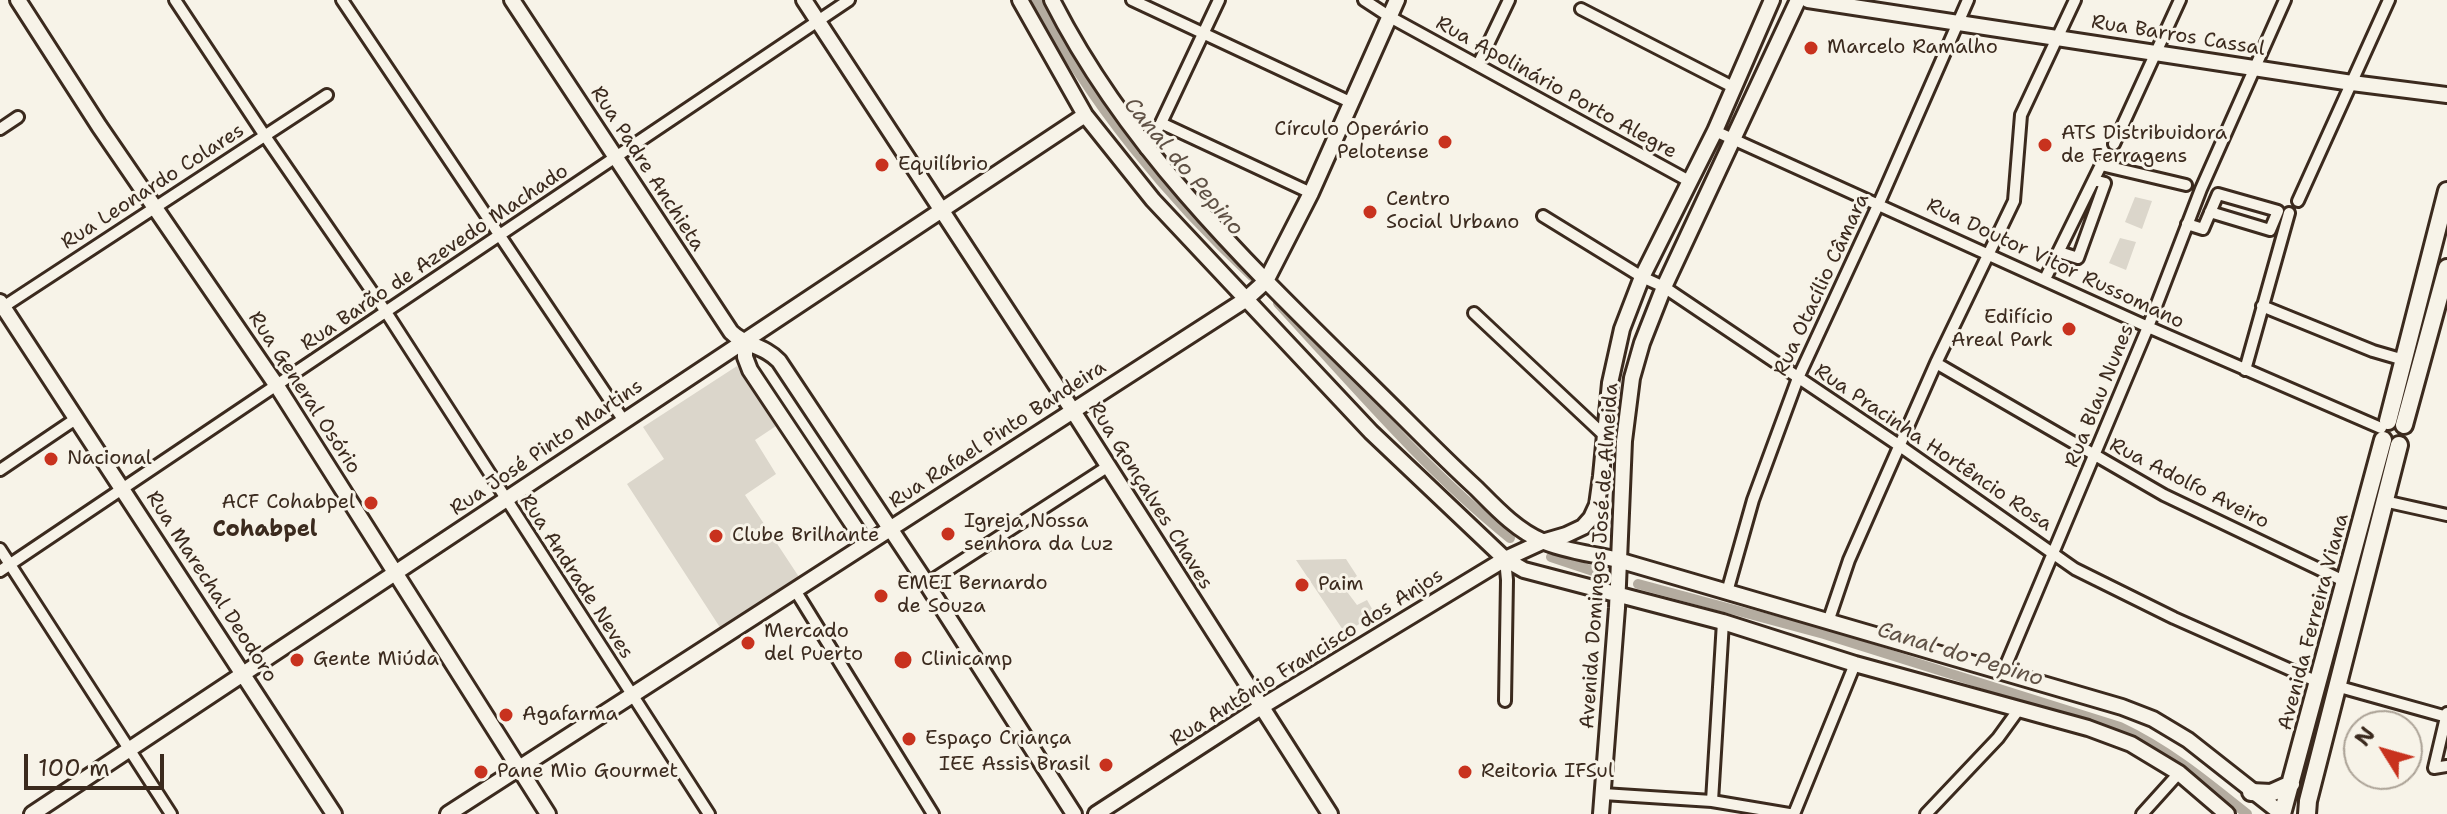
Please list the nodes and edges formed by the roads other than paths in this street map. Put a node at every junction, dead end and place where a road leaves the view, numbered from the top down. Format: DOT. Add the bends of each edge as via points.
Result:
graph roads {
  1 [pos="18,0"];
  2 [pos="175,0"];
  3 [pos="342,0"];
  4 [pos="512,0"];
  5 [pos="804,0"];
  6 [pos="849,0"];
  7 [pos="1020,0"];
  8 [pos="1052,0"];
  9 [pos="1132,0"];
  10 [pos="1219,0"];
  11 [pos="1364,0"];
  12 [pos="1397,0"];
  13 [pos="1509,0"];
  14 [pos="1772,0"];
  15 [pos="1798,0"];
  16 [pos="1808,0"];
  17 [pos="1968,0"];
  18 [pos="2075,0"];
  19 [pos="2180,0"];
  20 [pos="2285,0"];
  21 [pos="2389,0"];
  22 [pos="1581,9"];
  23 [pos="1390,17"];
  24 [pos="818,21"];
  25 [pos="1059,21"];
  26 [pos="1958,22"];
  27 [pos="1038,32"];
  28 [pos="1204,34"];
  29 [pos="2058,37"];
  30 [pos="2158,53"];
  31 [pos="1478,65"];
  32 [pos="2255,68"];
  33 [pos="2352,83"];
  34 [pos="1733,87"];
  35 [pos="327,95"];
  36 [pos="2447,95"];
  37 [pos="1350,102"];
  38 [pos="1085,115"];
  39 [pos="18,117"];
  40 [pos="1161,123"];
  41 [pos="0,129"];
  42 [pos="1715,131"];
  43 [pos="265,136"];
  44 [pos="1734,138"];
  45 [pos="2114,144"];
  46 [pos="1146,149"];
  47 [pos="615,157"];
  48 [pos="2094,180"];
  49 [pos="1689,181"];
  50 [pos="2186,185"];
  51 [pos="2447,191"];
  52 [pos="1311,193"];
  53 [pos="2298,201"];
  54 [pos="1879,203"];
  55 [pos="157,207"];
  56 [pos="942,210"];
  57 [pos="2210,212"];
  58 [pos="2289,213"];
  59 [pos="1543,216"];
  60 [pos="2187,224"];
  61 [pos="501,234"];
  62 [pos="2059,252"];
  63 [pos="1989,253"];
  64 [pos="2447,268"];
  65 [pos="1642,277"];
  66 [pos="2045,279"];
  67 [pos="1266,281"];
  68 [pos="1664,287"];
  69 [pos="1245,300"];
  70 [pos="1,306"];
  71 [pos="2262,306"];
  72 [pos="386,312"];
  73 [pos="1474,313"];
  74 [pos="2440,314"];
  75 [pos="2148,327"];
  76 [pos="752,344"];
  77 [pos="773,355"];
  78 [pos="2404,360"];
  79 [pos="1936,363"];
  80 [pos="750,370"];
  81 [pos="2245,370"];
  82 [pos="1798,378"];
  83 [pos="277,386"];
  84 [pos="1073,411"];
  85 [pos="77,418"];
  86 [pos="624,421"];
  87 [pos="2391,432"];
  88 [pos="1605,436"];
  89 [pos="1900,446"];
  90 [pos="2095,456"];
  91 [pos="1107,467"];
  92 [pos="0,470"];
  93 [pos="124,489"];
  94 [pos="505,500"];
  95 [pos="2384,501"];
  96 [pos="2447,515"];
  97 [pos="888,529"];
  98 [pos="1542,542"];
  99 [pos="866,544"];
  100 [pos="0,549"];
  101 [pos="2055,553"];
  102 [pos="1505,559"];
  103 [pos="1618,560"];
  104 [pos="10,565"];
  105 [pos="0,571"];
  106 [pos="396,573"];
  107 [pos="2346,582"];
  108 [pos="926,584"];
  109 [pos="795,590"];
  110 [pos="1727,592"];
  111 [pos="1617,596"];
  112 [pos="1723,622"];
  113 [pos="1828,622"];
  114 [pos="1855,664"];
  115 [pos="2003,672"];
  116 [pos="242,674"];
  117 [pos="2318,682"];
  118 [pos="2336,686"];
  119 [pos="630,695"];
  120 [pos="1505,701"];
  121 [pos="1261,707"];
  122 [pos="2019,709"];
  123 [pos="2447,716"];
  124 [pos="129,750"];
  125 [pos="2447,766"];
  126 [pos="519,768"];
  127 [pos="2179,773"];
  128 [pos="2291,784"];
  129 [pos="2251,792"];
  130 [pos="1603,794"];
  131 [pos="1712,801"];
  132 [pos="32,814"];
  133 [pos="171,814"];
  134 [pos="334,814"];
  135 [pos="448,814"];
  136 [pos="548,814"];
  137 [pos="709,814"];
  138 [pos="933,814"];
  139 [pos="1074,814"];
  140 [pos="1096,814"];
  141 [pos="1330,814"];
  142 [pos="1601,814"];
  143 [pos="1792,814"];
  144 [pos="1926,814"];
  145 [pos="2142,814"];
  146 [pos="2227,814"];
  147 [pos="2282,814"];
  148 [pos="2307,814"];
  1 -- 55 [label="street, Rua General Osório"];
  2 -- 43 [label="street, Rua Andrade Neves"];
  3 -- 61 [label="street"];
  4 -- 47 [label="street, Rua Padre Anchieta"];
  5 -- 24 [label="street, Rua Gonçalves Chaves"];
  6 -- 24 [label="street, Rua Barão de Azevedo Machado"];
  7 -- 27 [label="street"];
  8 -- 25 [label="street"];
  9 -- 28 [label="street"];
  10 -- 28 [label="street"];
  11 -- 23 [label="street, Rua Apolinário Porto Alegre"];
  12 -- 23 [label="street, Rua Rafael Pinto Bandeira"];
  13 -- 31 [label="street"];
  14 -- 34 [label="street, Avenida Domingos José de Almeida"];
  15 -- 44 [label="street, Avenida Domingos José de Almeida"];
  16 -- 26 [label="street, Rua Barros Cassal"];
  17 -- 26 [label="street, Rua Otacílio Câmara"];
  18 -- 29 [label="street"];
  19 -- 30 [label="street"];
  20 -- 32 [label="street, Rua Blau Nunes"];
  21 -- 33 [label="street"];
  22 -- 34 [label="street"];
  23 -- 31 [label="street, Rua Apolinário Porto Alegre"];
  23 -- 37 [label="street, Rua Rafael Pinto Bandeira"];
  24 -- 47 [label="street, Rua Barão de Azevedo Machado"];
  24 -- 56 [label="street, Rua Gonçalves Chaves"];
  25 -- 27 [label="street"];
  25 -- 46 [label="street"];
  26 -- 29 [label="street, Rua Barros Cassal"];
  26 -- 54 [label="street, Rua Otacílio Câmara"];
  27 -- 38 [label="street"];
  28 -- 37 [label="street"];
  28 -- 40 [label="street"];
  29 -- 30 [label="street, Rua Barros Cassal"];
  29 -- 63 [label="street" via="2021,115 2014,201"];
  30 -- 32 [label="street, Rua Barros Cassal"];
  30 -- 45 [label="street"];
  31 -- 49 [label="street, Rua Apolinário Porto Alegre"];
  32 -- 33 [label="street, Rua Barros Cassal"];
  32 -- 60 [label="street, Rua Blau Nunes"];
  33 -- 36 [label="street, Rua Barros Cassal"];
  33 -- 53 [label="street"];
  34 -- 42 [label="street, Avenida Domingos José de Almeida"];
  35 -- 43 [label="street, Rua Leonardo Colares"];
  37 -- 52 [label="street, Rua Rafael Pinto Bandeira"];
  38 -- 56 [label="street, Rua José Pinto Martins"];
  38 -- 69 [label="street" via="1153,200"];
  39 -- 41 [label="street"];
  40 -- 46 [label="street"];
  40 -- 52 [label="street"];
  42 -- 44 [label="street, Rua Doutor Vitor Russomano"];
  42 -- 49 [label="street, Avenida Domingos José de Almeida"];
  43 -- 55 [label="street, Rua Leonardo Colares"];
  43 -- 72 [label="street, Rua Andrade Neves"];
  44 -- 54 [label="street, Rua Doutor Vitor Russomano"];
  44 -- 68 [label="street, Avenida Domingos José de Almeida"];
  46 -- 67 [label="street"];
  47 -- 61 [label="street, Rua Barão de Azevedo Machado"];
  47 -- 76 [label="street, Rua Padre Anchieta" via="731,332"];
  48 -- 50 [label="street" via="2101,165"];
  48 -- 62 [label="street"];
  48 -- 62 [label="street" via="2105,183 2078,258"];
  49 -- 65 [label="street, Avenida Domingos José de Almeida"];
  51 -- 78 [label="main road, Avenida Ferreira Viana"];
  52 -- 67 [label="street, Rua Rafael Pinto Bandeira"];
  54 -- 63 [label="street, Rua Doutor Vitor Russomano"];
  54 -- 82 [label="street, Rua Otacílio Câmara"];
  55 -- 70 [label="street, Rua Leonardo Colares"];
  55 -- 83 [label="street, Rua General Osório"];
  56 -- 76 [label="street, Rua José Pinto Martins"];
  56 -- 84 [label="street, Rua Gonçalves Chaves"];
  57 -- 57 [label="street" via="2218,194 2278,211 2270,230"];
  57 -- 60 [label="street" via="2203,229"];
  58 -- 71 [label="street"];
  59 -- 65 [label="street, Rua Pracinha Hortêncio Rosa"];
  60 -- 75 [label="street, Rua Blau Nunes"];
  61 -- 72 [label="street, Rua Barão de Azevedo Machado"];
  61 -- 86 [label="street"];
  62 -- 66 [label="street"];
  63 -- 66 [label="street, Rua Doutor Vitor Russomano"];
  63 -- 79 [label="street"];
  64 -- 74 [label="main road, Avenida Ferreira Viana"];
  65 -- 68 [label="street, Rua Pracinha Hortêncio Rosa"];
  65 -- 88 [label="street, Avenida Domingos José de Almeida" via="1615,357"];
  66 -- 75 [label="street, Rua Doutor Vitor Russomano"];
  67 -- 69 [label="street, Rua Rafael Pinto Bandeira"];
  67 -- 98 [label="street" via="1504,516"];
  68 -- 82 [label="street, Rua Pracinha Hortêncio Rosa"];
  68 -- 103 [label="street, Avenida Domingos José de Almeida" via="1632,378"];
  69 -- 84 [label="street, Rua Rafael Pinto Bandeira"];
  69 -- 102 [label="street" via="1371,432"];
  70 -- 85 [label="street, Rua Marechal Deodoro"];
  71 -- 78 [label="street"];
  71 -- 81 [label="street"];
  72 -- 83 [label="street, Rua Barão de Azevedo Machado"];
  72 -- 94 [label="street, Rua Andrade Neves"];
  73 -- 88 [label="street"];
  74 -- 87 [label="main road, Avenida Ferreira Viana"];
  75 -- 81 [label="street, Rua Doutor Vitor Russomano"];
  75 -- 90 [label="street, Rua Blau Nunes"];
  76 -- 77 [label="street, Rua Padre Anchieta"];
  76 -- 80 [label="street" via="745,357"];
  76 -- 86 [label="street, Rua José Pinto Martins"];
  77 -- 80 [label="street" via="760,355"];
  77 -- 97 [label="street"];
  78 -- 87 [label="main road, Avenida Ferreira Viana"];
  79 -- 89 [label="street"];
  79 -- 90 [label="street, Rua Adolfo Aveiro"];
  80 -- 99 [label="street"];
  81 -- 87 [label="street, Rua Doutor Vitor Russomano"];
  82 -- 89 [label="street, Rua Pracinha Hortêncio Rosa"];
  82 -- 110 [label="street, Rua Otacílio Câmara" via="1753,500"];
  83 -- 93 [label="street, Rua Barão de Azevedo Machado"];
  83 -- 106 [label="street, Rua General Osório"];
  84 -- 91 [label="street, Rua Gonçalves Chaves"];
  84 -- 97 [label="street, Rua Rafael Pinto Bandeira"];
  85 -- 92 [label="street"];
  85 -- 93 [label="street, Rua Marechal Deodoro"];
  86 -- 94 [label="street, Rua José Pinto Martins"];
  87 -- 95 [label="main road, Avenida Ferreira Viana"];
  87 -- 107 [label="main road, Avenida Ferreira Viana"];
  88 -- 98 [label="street, Avenida Domingos José de Almeida" via="1591,518 1583,527"];
  89 -- 101 [label="street, Rua Pracinha Hortêncio Rosa"];
  89 -- 113 [label="street" via="1849,560"];
  90 -- 101 [label="street, Rua Blau Nunes"];
  90 -- 107 [label="street, Rua Adolfo Aveiro"];
  91 -- 108 [label="street"];
  91 -- 121 [label="street, Rua Gonçalves Chaves"];
  93 -- 104 [label="street, Rua Barão de Azevedo Machado"];
  93 -- 116 [label="street, Rua Marechal Deodoro"];
  94 -- 106 [label="street, Rua José Pinto Martins"];
  94 -- 119 [label="street, Rua Andrade Neves"];
  95 -- 96 [label="street"];
  95 -- 118 [label="main road, Avenida Ferreira Viana"];
  97 -- 99 [label="street, Rua Rafael Pinto Bandeira"];
  97 -- 108 [label="street"];
  98 -- 102 [label="street, Rua Antônio Francisco dos Anjos"];
  98 -- 103 [label="street"];
  99 -- 109 [label="street, Rua Rafael Pinto Bandeira"];
  100 -- 104 [label="street"];
  101 -- 115 [label="street, Rua Blau Nunes"];
  101 -- 117 [label="street, Rua Pracinha Hortêncio Rosa" via="2090,578"];
  102 -- 111 [label="street" via="1524,570"];
  102 -- 120 [label="street"];
  102 -- 121 [label="street, Rua Antônio Francisco dos Anjos"];
  103 -- 110 [label="street"];
  103 -- 111 [label="street, Avenida Domingos José de Almeida"];
  104 -- 105 [label="street, Rua Barão de Azevedo Machado"];
  104 -- 124 [label="street"];
  106 -- 116 [label="street, Rua José Pinto Martins"];
  106 -- 126 [label="street, Rua General Osório"];
  107 -- 117 [label="main road, Avenida Ferreira Viana"];
  108 -- 139 [label="street"];
  109 -- 119 [label="street, Rua Rafael Pinto Bandeira"];
  109 -- 138 [label="street"];
  110 -- 113 [label="street"];
  111 -- 112 [label="street"];
  111 -- 130 [label="street, Avenida Domingos José de Almeida"];
  112 -- 114 [label="street"];
  112 -- 131 [label="street"];
  113 -- 115 [label="street"];
  114 -- 122 [label="street"];
  114 -- 143 [label="street"];
  115 -- 129 [label="street" via="2153,719 2188,740"];
  116 -- 124 [label="street, Rua José Pinto Martins"];
  116 -- 134 [label="street, Rua Marechal Deodoro"];
  117 -- 128 [label="main road, Avenida Ferreira Viana"];
  118 -- 123 [label="street"];
  118 -- 148 [label="main road, Avenida Ferreira Viana"];
  119 -- 126 [label="street, Rua Rafael Pinto Bandeira"];
  119 -- 137 [label="street, Rua Andrade Neves"];
  121 -- 140 [label="street, Rua Antônio Francisco dos Anjos"];
  121 -- 141 [label="street, Rua Gonçalves Chaves"];
  122 -- 127 [label="street" via="2131,744"];
  122 -- 144 [label="street"];
  123 -- 125 [label="street" via="2434,768"];
  124 -- 132 [label="street, Rua José Pinto Martins"];
  124 -- 133 [label="street"];
  126 -- 135 [label="street, Rua Rafael Pinto Bandeira"];
  126 -- 136 [label="street, Rua General Osório"];
  127 -- 145 [label="street"];
  127 -- 146 [label="street"];
  128 -- 129 [label="main road" via="2271,793"];
  128 -- 147 [label="main road, Avenida Ferreira Viana"];
  129 -- 147 [label="street"];
  130 -- 131 [label="street"];
  130 -- 142 [label="street, Avenida Domingos José de Almeida"];
  131 -- 143 [label="street"];
}
